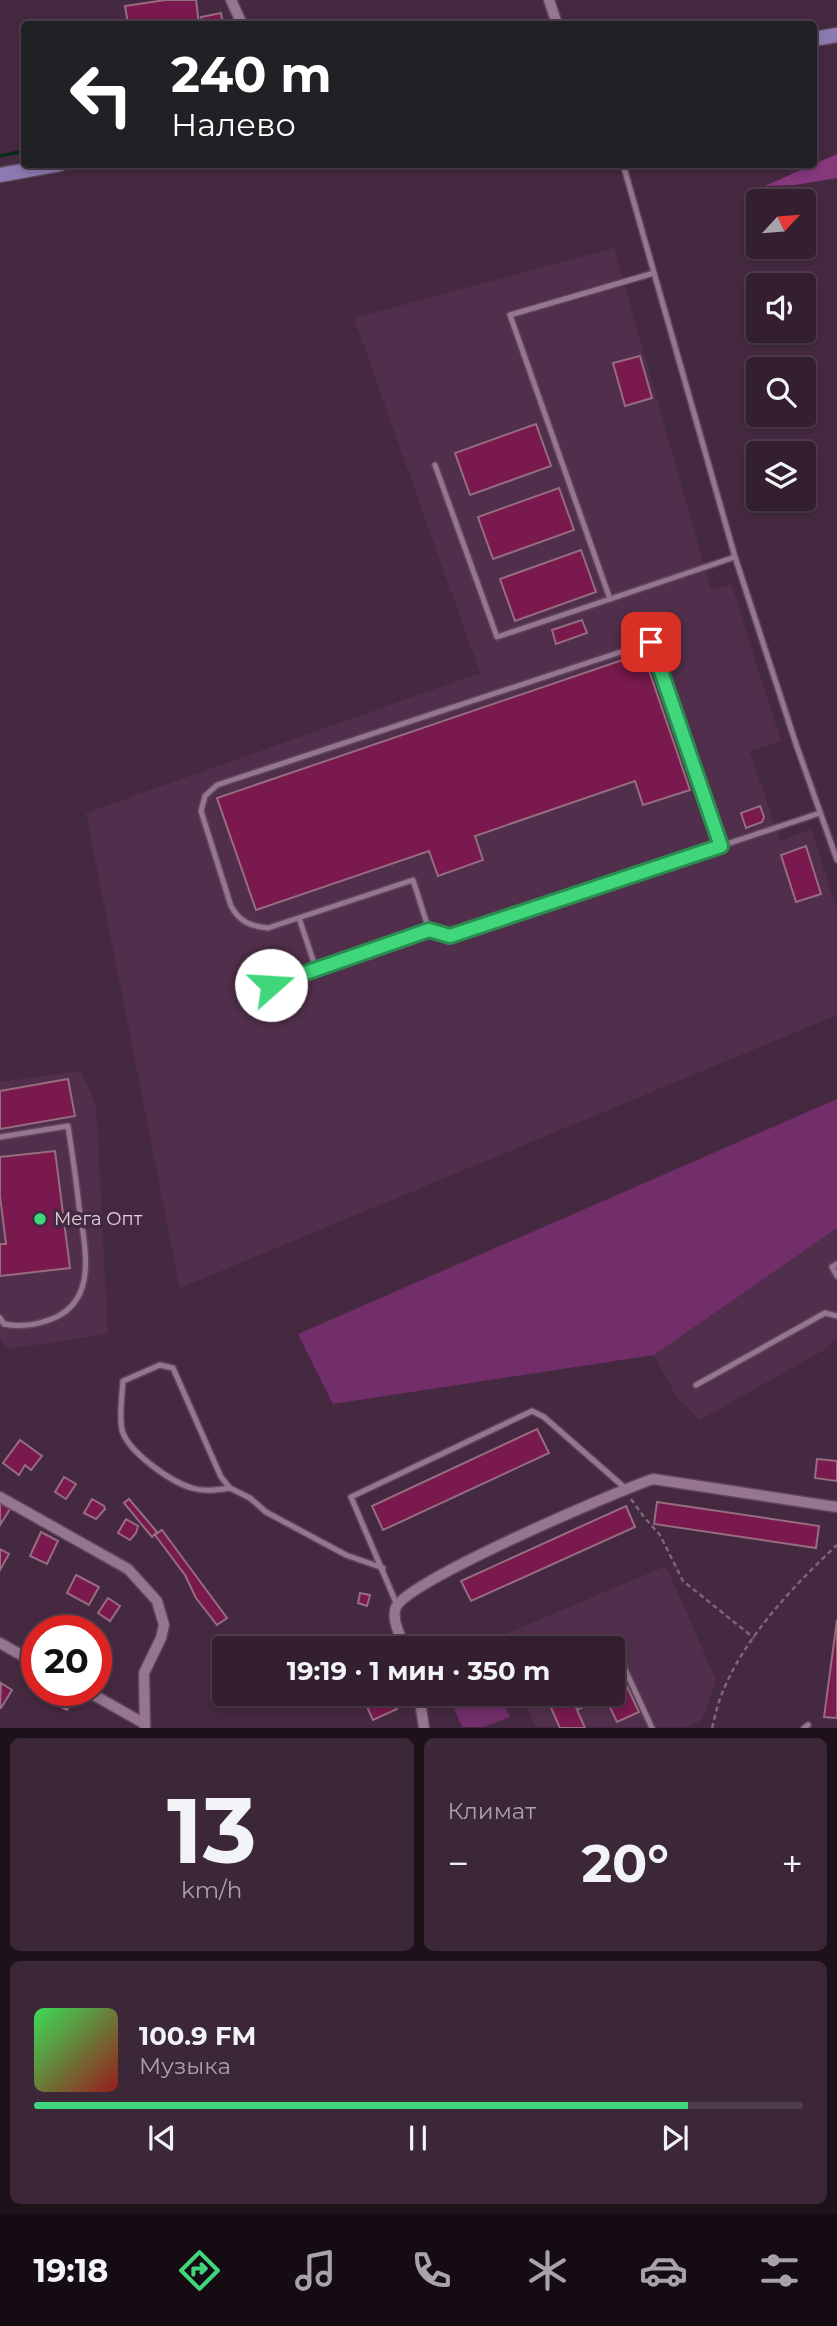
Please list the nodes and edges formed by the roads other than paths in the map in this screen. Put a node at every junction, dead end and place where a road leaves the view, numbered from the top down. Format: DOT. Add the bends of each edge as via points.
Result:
graph roads {
  1 [pos="231,0"];
  2 [pos="549,0"];
  3 [pos="241,21"];
  4 [pos="556,21"];
  5 [pos="837,35"];
  6 [pos="817,38"];
  7 [pos="38,168"];
  8 [pos="624,168"];
  9 [pos="0,175"];
  10 [pos="654,273"];
  11 [pos="435,465"];
  12 [pos="735,557"];
  13 [pos="610,599"];
  14 [pos="820,813"];
  15 [pos="721,846"];
  16 [pos="837,860"];
  17 [pos="299,918"];
  18 [pos="429,930"];
  19 [pos="316,969"];
  20 [pos="249,993"];
  21 [pos="0,1137"];
  22 [pos="837,1264"];
  23 [pos="837,1276"];
  24 [pos="837,1316"];
  25 [pos="0,1318"];
  26 [pos="696,1385"];
  27 [pos="625,1488"];
  28 [pos="230,1489"];
  29 [pos="0,1497"];
  30 [pos="837,1507"];
  31 [pos="383,1568"];
  32 [pos="397,1605"];
  33 [pos="401,1636"];
  34 [pos="0,1643"];
  35 [pos="21,1655"];
  36 [pos="625,1669"];
  37 [pos="112,1706"];
  38 [pos="421,1706"];
  39 [pos="145,1726"];
  40 [pos="424,1727"];
  41 [pos="652,1727"];
  1 -- 3 [label="street"];
  2 -- 4 [label="street"];
  5 -- 6 [label="main road"];
  7 -- 9 [label="main road"];
  8 -- 10 [label="lane"];
  10 -- 12 [label="lane"];
  10 -- 13 [label="lane" via="510,315"];
  11 -- 13 [label="lane" via="497,637"];
  12 -- 13 [label="lane"];
  12 -- 14 [label="lane"];
  14 -- 15 [label="lane"];
  14 -- 16 [label="lane"];
  15 -- 17 [label="lane" via="651,642 210,789 201,811 237,916 245,923 268,928"];
  15 -- 18 [label="lane" via="450,936"];
  17 -- 18 [label="lane" via="413,880"];
  17 -- 19 [label="lane"];
  18 -- 19 [label="lane"];
  19 -- 20 [label="lane"];
  21 -- 25 [label="lane" via="68,1126 87,1261 76,1301 54,1319 17,1326 4,1324"];
  22 -- 23 [label="lane" via="832,1267"];
  24 -- 26 [label="lane" via="825,1313"];
  27 -- 30 [label="street" via="653,1479"];
  27 -- 31 [label="lane" via="532,1411 351,1497"];
  27 -- 32 [label="street" via="442,1573"];
  28 -- 28 [label="lane" via="173,1368 160,1365 123,1381 122,1430 131,1447 147,1463 191,1488"];
  28 -- 31 [label="lane" via="346,1555"];
  29 -- 39 [label="street" via="128,1569 157,1601 164,1625 144,1673"];
  31 -- 32 [label="lane"];
  32 -- 33 [label="street"];
  34 -- 35 [label="street"];
  36 -- 41 [label="lane"];
  37 -- 39 [label="street"];
  38 -- 40 [label="street"];
}
